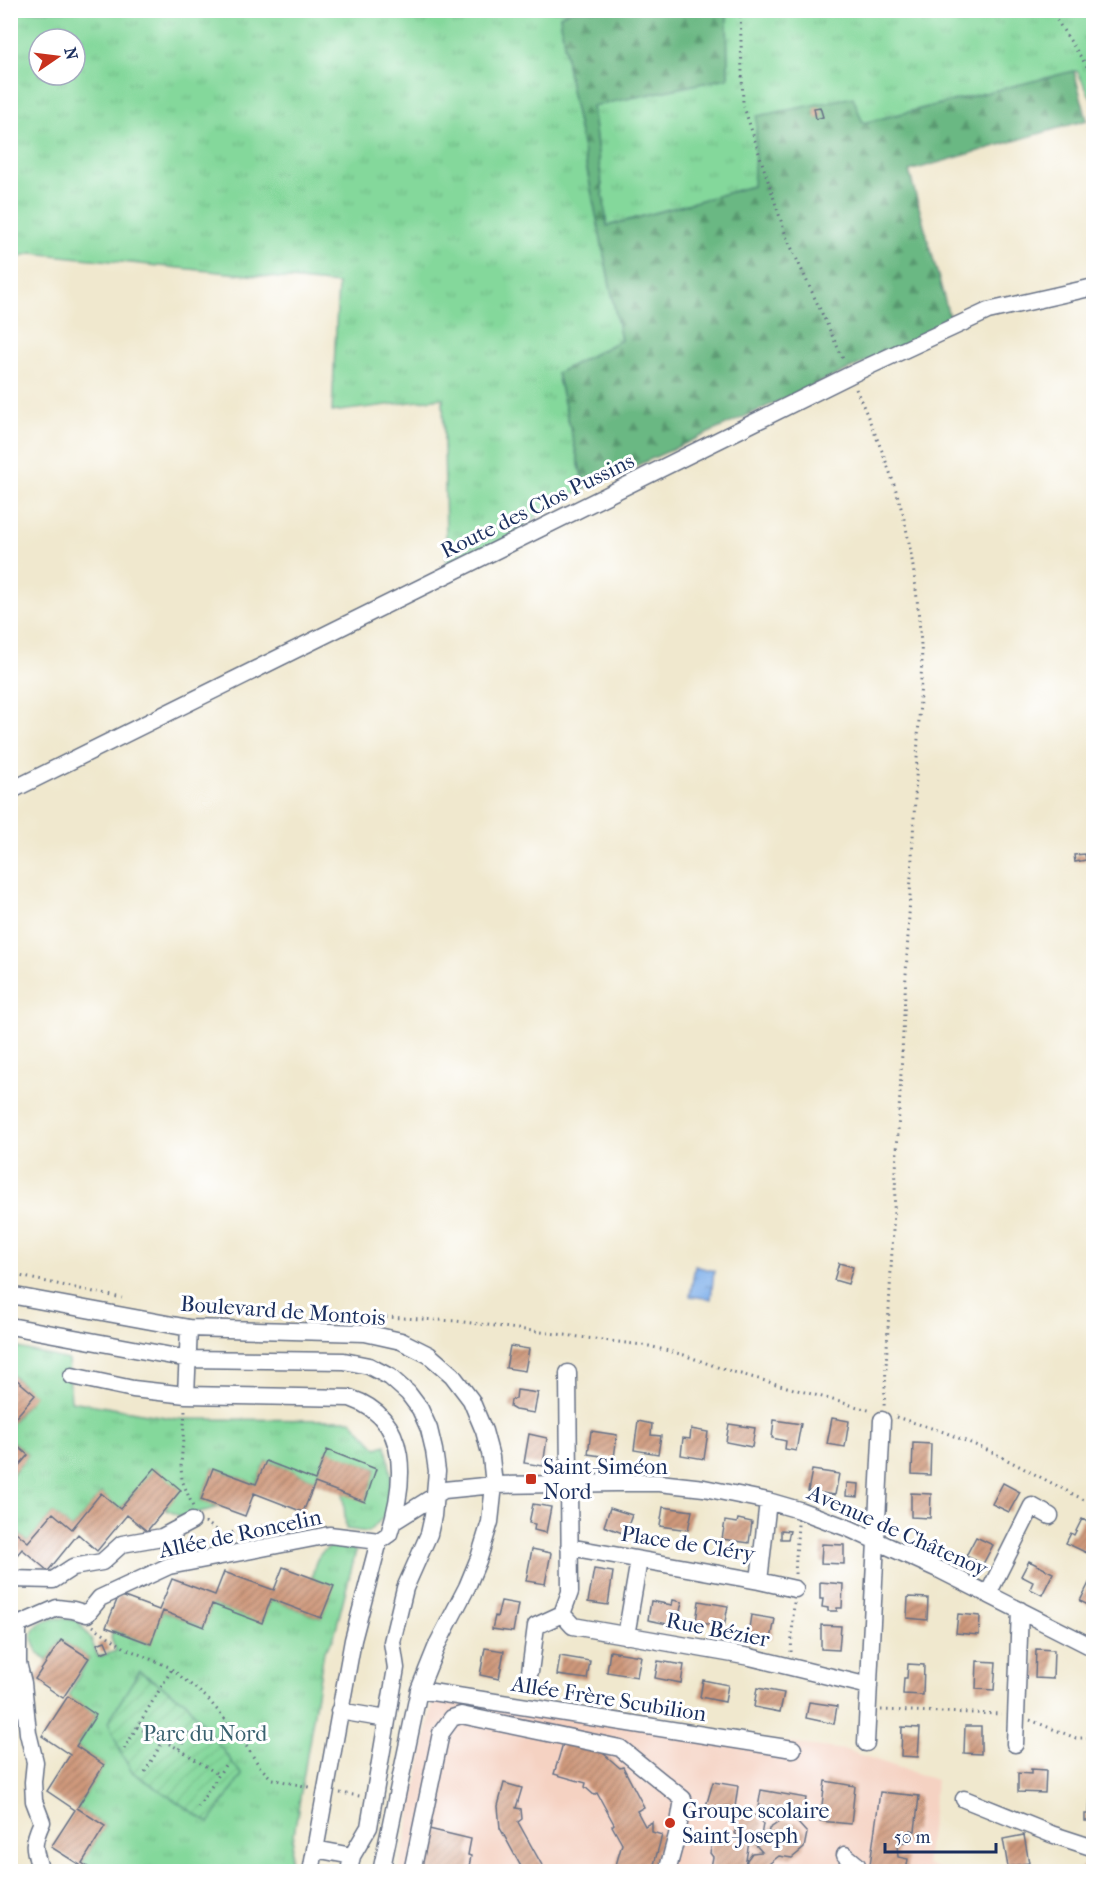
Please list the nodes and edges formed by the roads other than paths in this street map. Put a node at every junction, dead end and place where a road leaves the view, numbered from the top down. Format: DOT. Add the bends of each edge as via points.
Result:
graph roads {
  1 [pos="1094,287"];
  2 [pos="10,791"];
  3 [pos="10,1295"];
  4 [pos="10,1326"];
  5 [pos="189,1328"];
  6 [pos="188,1359"];
  7 [pos="568,1373"];
  8 [pos="72,1376"];
  9 [pos="186,1395"];
  10 [pos="883,1414"];
  11 [pos="568,1484"];
  12 [pos="494,1485"];
  13 [pos="436,1496"];
  14 [pos="768,1501"];
  15 [pos="1050,1516"];
  16 [pos="192,1521"];
  17 [pos="393,1522"];
  18 [pos="876,1540"];
  19 [pos="379,1541"];
  20 [pos="569,1547"];
  21 [pos="639,1560"];
  22 [pos="10,1579"];
  23 [pos="759,1581"];
  24 [pos="795,1589"];
  25 [pos="988,1594"];
  26 [pos="1020,1610"];
  27 [pos="562,1614"];
  28 [pos="14,1624"];
  29 [pos="626,1636"];
  30 [pos="1094,1648"];
  31 [pos="14,1669"];
  32 [pos="530,1672"];
  33 [pos="869,1686"];
  34 [pos="419,1690"];
  35 [pos="339,1711"];
  36 [pos="387,1719"];
  37 [pos="866,1743"];
  38 [pos="1015,1744"];
  39 [pos="793,1749"];
  40 [pos="963,1799"];
  41 [pos="1094,1848"];
  42 [pos="315,1849"];
  43 [pos="845,1855"];
  44 [pos="350,1864"];
  45 [pos="41,1872"];
  46 [pos="311,1872"];
  47 [pos="381,1872"];
  48 [pos="412,1872"];
  49 [pos="667,1872"];
  50 [pos="859,1872"];
  1 -- 2 [label="street, Route des Clos Pussins" via="988,311 850,375"];
  3 -- 5 [label="street, Boulevard de Montois"];
  4 -- 6 [label="street"];
  5 -- 6 [label="street"];
  5 -- 12 [label="street, Boulevard de Montois" via="365,1333 400,1341 429,1355 452,1375 471,1400 484,1431"];
  6 -- 9 [label="street"];
  6 -- 13 [label="street" via="344,1361 369,1366 390,1377 408,1393 429,1429 437,1471"];
  7 -- 11 [label="street"];
  8 -- 9 [label="street"];
  9 -- 17 [label="street" via="336,1397 366,1403 395,1438 401,1479"];
  10 -- 18 [label="street"];
  11 -- 12 [label="street, Avenue de Châtenoy"];
  11 -- 14 [label="street, Avenue de Châtenoy" via="659,1483"];
  11 -- 20 [label="street"];
  12 -- 13 [label="street, Avenue de Châtenoy" via="444,1490"];
  12 -- 34 [label="street, Boulevard de Montois" via="479,1558"];
  13 -- 17 [label="street, Avenue de Châtenoy"];
  13 -- 36 [label="street" via="429,1534 405,1588 392,1642 396,1668"];
  14 -- 18 [label="street, Avenue de Châtenoy"];
  14 -- 23 [label="street, Place de Cléry"];
  15 -- 25 [label="street" via="1032,1506"];
  16 -- 22 [label="street" via="162,1537 122,1544 102,1562 73,1567 53,1580"];
  17 -- 19 [label="street" via="389,1534"];
  18 -- 25 [label="street, Avenue de Châtenoy"];
  18 -- 33 [label="street"];
  19 -- 28 [label="street, Allée de Roncelin" via="328,1535 169,1566 100,1598 87,1614 57,1608"];
  19 -- 35 [label="street"];
  20 -- 21 [label="street, Place de Cléry"];
  20 -- 27 [label="street" via="570,1592"];
  21 -- 23 [label="street, Place de Cléry"];
  21 -- 29 [label="street"];
  23 -- 24 [label="street"];
  25 -- 26 [label="street, Avenue de Châtenoy"];
  26 -- 30 [label="street, Avenue de Châtenoy"];
  26 -- 38 [label="street"];
  27 -- 29 [label="street, Rue Bézier" via="573,1626"];
  27 -- 32 [label="street" via="536,1626"];
  28 -- 31 [label="street"];
  29 -- 33 [label="street, Rue Bézier" via="750,1657"];
  31 -- 45 [label="street" via="23,1683 35,1762 34,1801 42,1822 33,1850"];
  33 -- 37 [label="street"];
  34 -- 39 [label="street, Allée Frère Scubilion"];
  34 -- 47 [label="street, Boulevard de Montois"];
  35 -- 36 [label="street"];
  35 -- 42 [label="street"];
  36 -- 44 [label="street" via="369,1827"];
  40 -- 41 [label="street"];
  42 -- 44 [label="street"];
  42 -- 46 [label="street"];
  43 -- 50 [label="street"];
  48 -- 49 [label="street" via="441,1733 452,1718 461,1715 620,1748 683,1799"];
}
